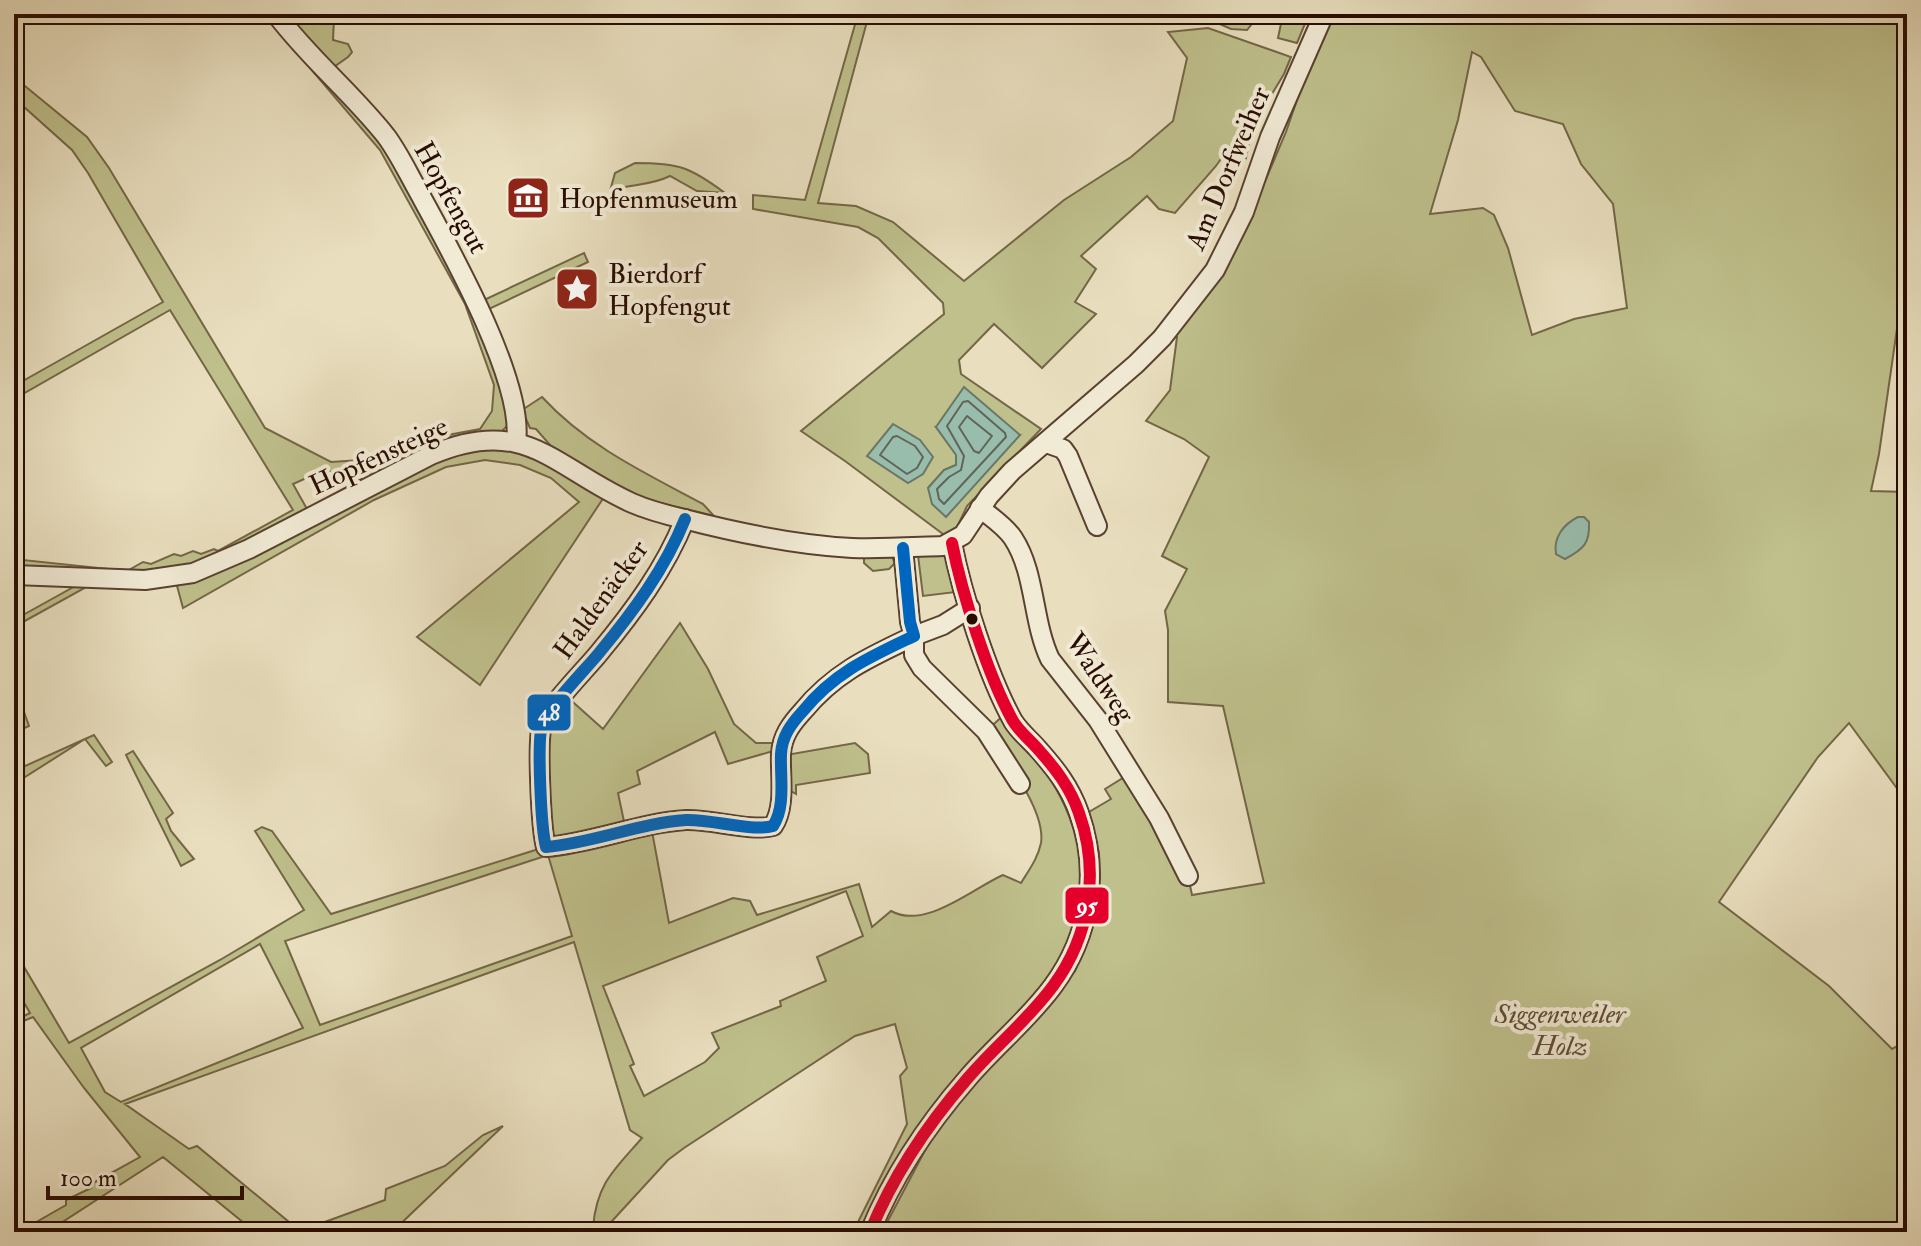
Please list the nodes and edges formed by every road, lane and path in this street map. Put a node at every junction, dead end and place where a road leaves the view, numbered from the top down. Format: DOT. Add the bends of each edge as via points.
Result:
graph roads {
  1 [pos="276,14"];
  2 [pos="1324,14"];
  3 [pos="516,442"];
  4 [pos="1046,443"];
  5 [pos="980,508"];
  6 [pos="685,519"];
  7 [pos="1097,526"];
  8 [pos="952,543"];
  9 [pos="903,548"];
  10 [pos="14,575"];
  11 [pos="970,608"];
  12 [pos="914,636"];
  13 [pos="1020,784"];
  14 [pos="1188,876"];
  15 [pos="870,1232"];
  1 -- 3 [label="street, Hopfengut" via="368,115 442,233 493,341 514,411"];
  2 -- 4 [label="street, Am Dorfweiher" via="1215,270 1162,338"];
  3 -- 6 [label="street, Hopfensteige" via="633,503"];
  3 -- 10 [label="street, Hopfensteige" via="491,439 446,449 193,573 145,580"];
  4 -- 5 [label="street, Am Dorfweiher"];
  4 -- 7 [label="street" via="1068,456"];
  5 -- 8 [label="street, Am Dorfweiher"];
  5 -- 14 [label="street, Waldweg" via="1013,538 1050,659 1098,720"];
  6 -- 9 [label="street, Hopfensteige" via="819,545"];
  6 -- 12 [label="street, Haldenäcker" via="655,578 543,721 546,847 688,820 773,826 781,792 781,750 791,724 841,673"];
  8 -- 9 [label="street, Hopfensteige"];
  8 -- 11 [label="street"];
  9 -- 12 [label="street"];
  11 -- 12 [label="street"];
  11 -- 15 [label="street" via="1013,721 1058,771 1079,812 1090,864 1088,904 1079,939 1054,985 940,1112 905,1163"];
  12 -- 13 [label="street" via="914,655 922,668 986,731"];
}
